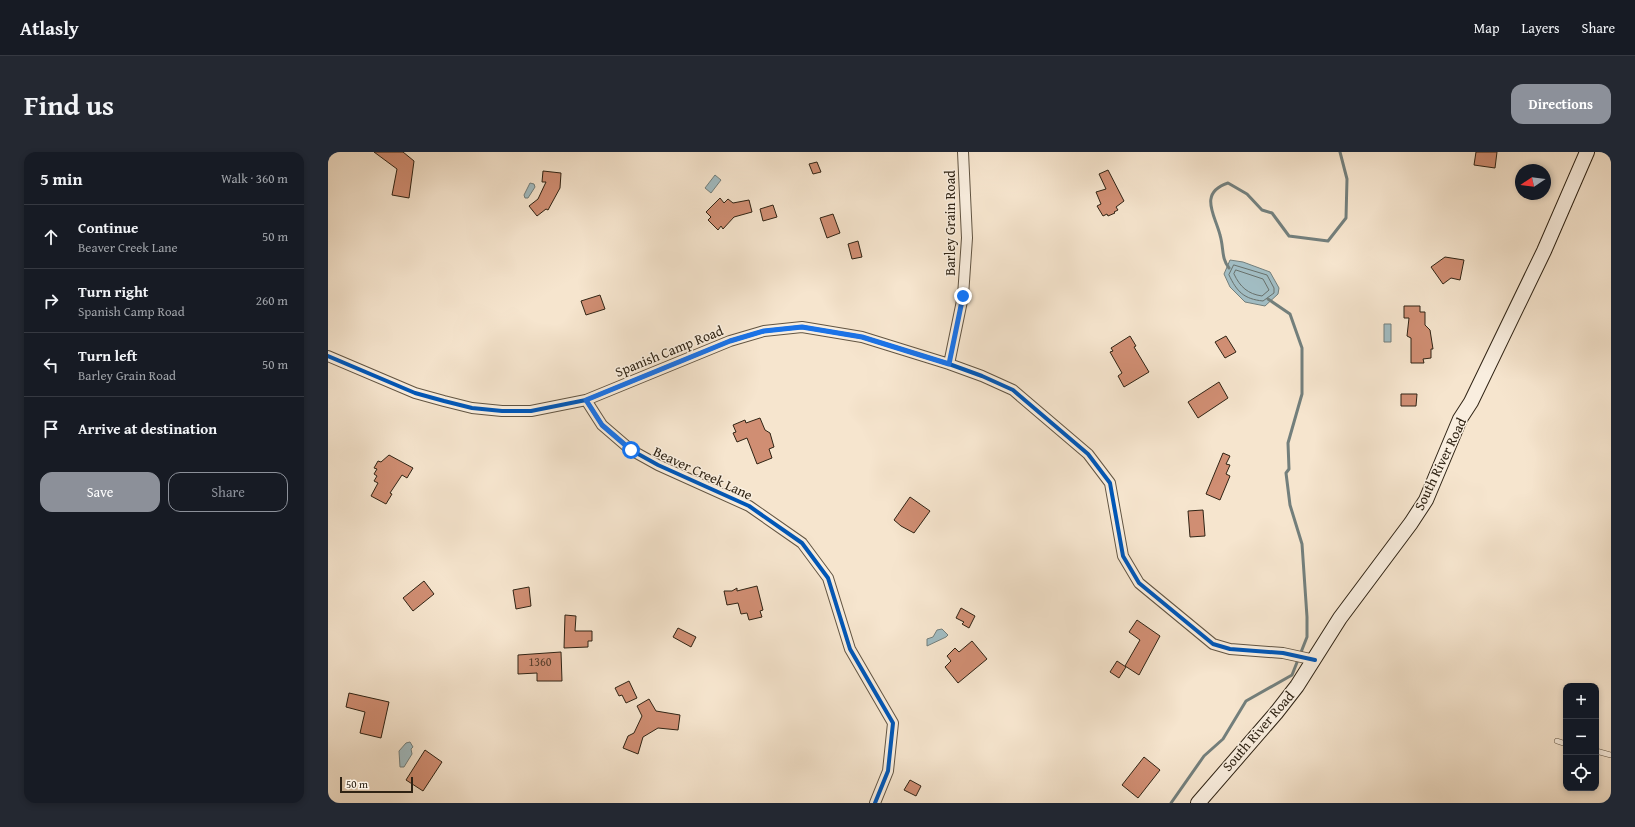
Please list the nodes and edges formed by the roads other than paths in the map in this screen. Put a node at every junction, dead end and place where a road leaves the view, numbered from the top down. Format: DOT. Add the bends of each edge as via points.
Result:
graph roads {
  1 [pos="964,152"];
  2 [pos="1588,152"];
  3 [pos="328,356"];
  4 [pos="949,364"];
  5 [pos="586,400"];
  6 [pos="1315,660"];
  7 [pos="1557,741"];
  8 [pos="1563,743"];
  9 [pos="1599,752"];
  10 [pos="1611,755"];
  11 [pos="875,803"];
  12 [pos="1198,803"];
  1 -- 4 [label="street, Barley Grain Road" via="966,238 963,296"];
  2 -- 6 [label="main road, South River Road" via="1544,251 1471,402 1460,419 1426,500 1340,618"];
  3 -- 5 [label="street, Spanish Camp Road" via="416,392 472,408 531,411"];
  4 -- 5 [label="street, Spanish Camp Road" via="862,337 802,327 764,331 730,341"];
  4 -- 6 [label="street, Spanish Camp Road" via="1013,390 1088,454 1110,483 1124,556 1139,583 1212,644 1230,649 1283,653"];
  5 -- 11 [label="street, Beaver Creek Lane" via="602,425 631,450 749,506 802,543 828,578 850,649 893,723 888,771"];
  6 -- 12 [label="main road, South River Road" via="1276,713"];
  7 -- 8 [label="lane"];
  9 -- 10 [label="lane"];
}
